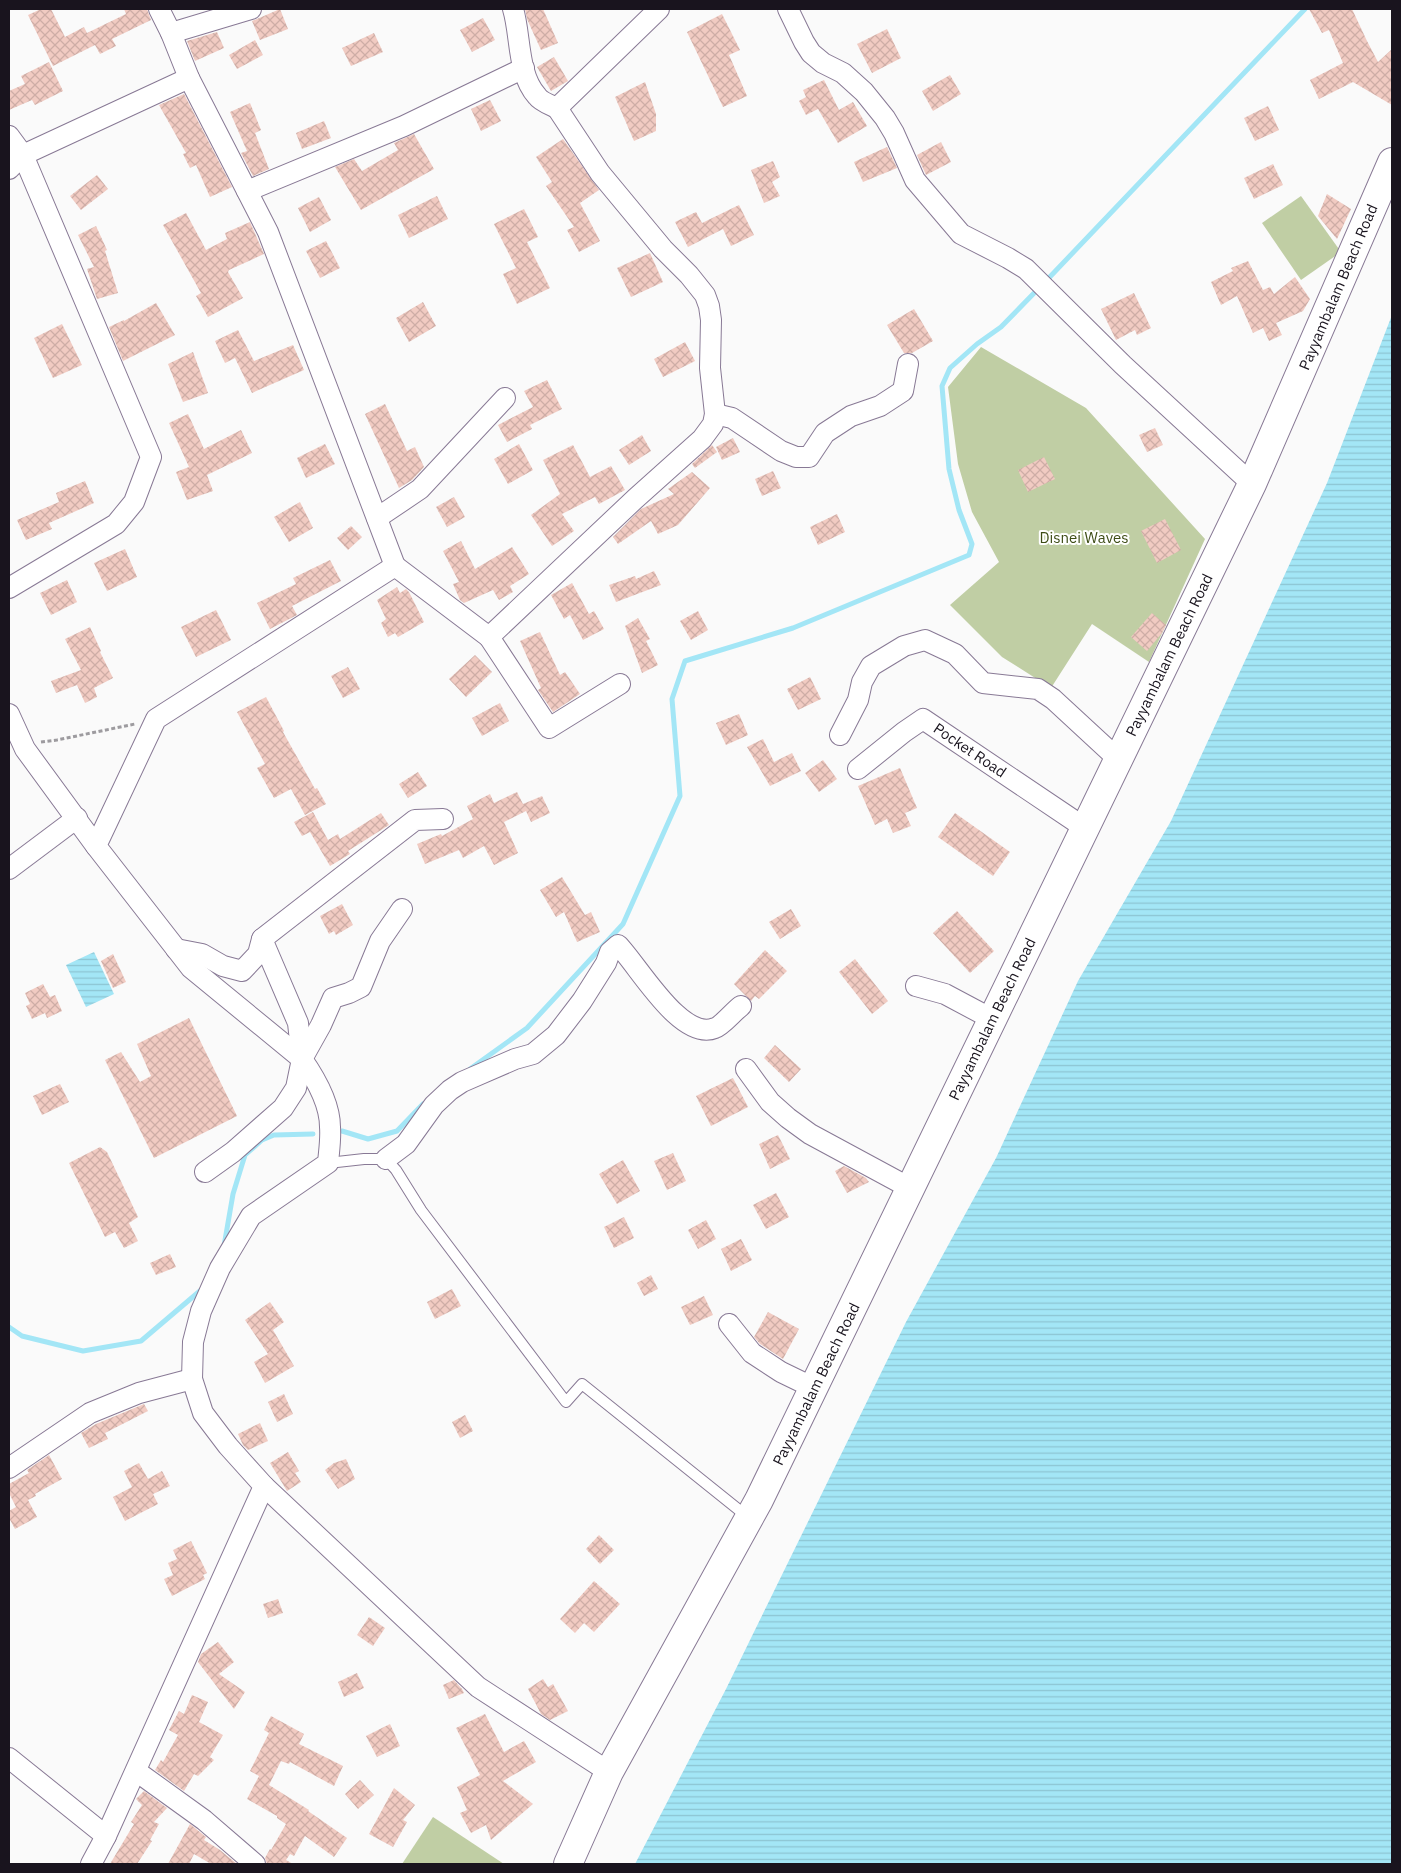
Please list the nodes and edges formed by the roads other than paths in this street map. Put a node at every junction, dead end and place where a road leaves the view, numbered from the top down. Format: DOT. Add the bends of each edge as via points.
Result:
graph roads {
  1 [pos="159,9"];
  2 [pos="251,9"];
  3 [pos="513,9"];
  4 [pos="659,9"];
  5 [pos="788,9"];
  6 [pos="171,33"];
  7 [pos="524,68"];
  8 [pos="189,78"];
  9 [pos="557,108"];
  10 [pos="9,136"];
  11 [pos="16,162"];
  12 [pos="1392,162"];
  13 [pos="247,191"];
  14 [pos="908,364"];
  15 [pos="505,398"];
  16 [pos="716,414"];
  17 [pos="1252,484"];
  18 [pos="377,518"];
  19 [pos="395,566"];
  20 [pos="9,588"];
  21 [pos="488,637"];
  22 [pos="620,684"];
  23 [pos="13,723"];
  24 [pos="840,736"];
  25 [pos="1118,758"];
  26 [pos="858,769"];
  27 [pos="77,818"];
  28 [pos="443,819"];
  29 [pos="1085,828"];
  30 [pos="96,846"];
  31 [pos="9,869"];
  32 [pos="402,909"];
  33 [pos="262,940"];
  34 [pos="176,949"];
  35 [pos="916,986"];
  36 [pos="741,1006"];
  37 [pos="992,1019"];
  38 [pos="302,1059"];
  39 [pos="746,1069"];
  40 [pos="386,1160"];
  41 [pos="328,1163"];
  42 [pos="205,1172"];
  43 [pos="910,1188"];
  44 [pos="729,1324"];
  45 [pos="192,1380"];
  46 [pos="814,1388"];
  47 [pos="9,1468"];
  48 [pos="264,1486"];
  49 [pos="750,1519"];
  50 [pos="9,1758"];
  51 [pos="136,1771"];
  52 [pos="609,1772"];
  53 [pos="106,1836"];
  54 [pos="92,1864"];
  55 [pos="255,1864"];
  56 [pos="568,1864"];
  1 -- 6 [label="street"];
  2 -- 6 [label="street"];
  3 -- 7 [label="street"];
  4 -- 9 [label="street"];
  5 -- 17 [label="street" via="811,53 843,73 864,92 884,118 915,180 961,234 1026,270"];
  6 -- 8 [label="street"];
  7 -- 9 [label="street" via="537,97"];
  7 -- 13 [label="street" via="404,126"];
  8 -- 11 [label="street"];
  8 -- 13 [label="street"];
  9 -- 16 [label="street" via="600,173 705,295 711,320 710,368"];
  10 -- 11 [label="street"];
  11 -- 20 [label="street" via="151,457 134,502 116,524"];
  12 -- 17 [label="main road, Payyambalam Beach Road"];
  13 -- 18 [label="street" via="268,232"];
  14 -- 16 [label="street" via="904,391 880,406 851,416 825,433 810,457 796,457 732,418"];
  15 -- 18 [label="street" via="420,489"];
  16 -- 21 [label="street" via="702,439"];
  17 -- 25 [label="main road, Payyambalam Beach Road"];
  18 -- 19 [label="street"];
  19 -- 21 [label="street"];
  19 -- 30 [label="street" via="156,719"];
  21 -- 22 [label="street" via="549,728"];
  23 -- 27 [label="street" via="25,749"];
  24 -- 25 [label="street" via="871,666 904,646 925,640 955,654 983,683 1038,689"];
  25 -- 29 [label="main road, Payyambalam Beach Road"];
  26 -- 29 [label="street, Pocket Road" via="924,719"];
  27 -- 30 [label="street"];
  27 -- 31 [label="street"];
  28 -- 33 [label="street" via="415,820"];
  29 -- 37 [label="main road, Payyambalam Beach Road"];
  30 -- 34 [label="street"];
  32 -- 38 [label="street" via="380,941 361,987 333,998"];
  33 -- 34 [label="street" via="258,954 242,971 223,966 202,954"];
  33 -- 38 [label="street" via="298,1023"];
  34 -- 38 [label="street" via="191,968"];
  35 -- 37 [label="street" via="945,994"];
  36 -- 40 [label="street" via="716,1028 703,1031 670,1009 618,945 610,952 582,1001 556,1035 533,1054 514,1058 450,1090 434,1105 406,1144"];
  37 -- 43 [label="main road, Payyambalam Beach Road"];
  38 -- 41 [label="street" via="316,1078 326,1105 330,1126"];
  38 -- 42 [label="street" via="296,1088 283,1108"];
  39 -- 43 [label="street" via="770,1102 810,1134"];
  40 -- 41 [label="lane" via="364,1158"];
  40 -- 49 [label="lane" via="566,1402 582,1384"];
  41 -- 45 [label="street" via="251,1216 220,1268 200,1311 193,1342"];
  43 -- 46 [label="main road, Payyambalam Beach Road"];
  44 -- 46 [label="street" via="752,1353 780,1372"];
  45 -- 47 [label="street" via="139,1393 90,1413"];
  45 -- 48 [label="street" via="202,1413"];
  46 -- 49 [label="main road, Payyambalam Beach Road"];
  48 -- 51 [label="street"];
  48 -- 52 [label="street" via="478,1687"];
  49 -- 52 [label="main road, Payyambalam Beach Road"];
  50 -- 53 [label="street"];
  51 -- 53 [label="street"];
  51 -- 55 [label="street" via="204,1820"];
  52 -- 56 [label="main road, Payyambalam Beach Road"];
  53 -- 54 [label="street"];
}
